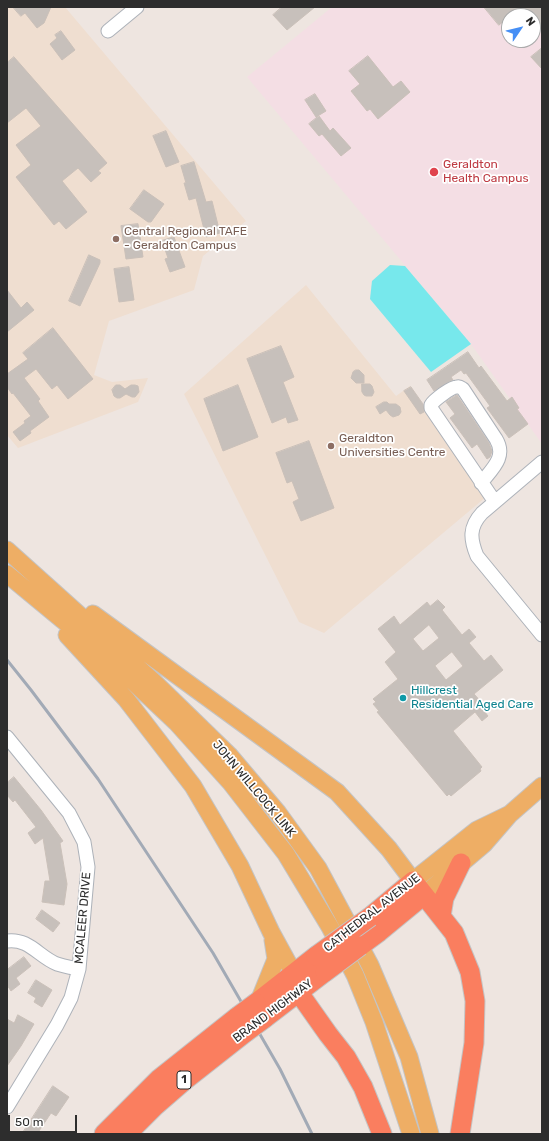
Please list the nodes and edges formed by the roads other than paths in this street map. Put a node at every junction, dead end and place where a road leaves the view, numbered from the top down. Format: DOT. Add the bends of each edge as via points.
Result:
graph roads {
  1 [pos="137,7"];
  2 [pos="108,32"];
  3 [pos="542,462"];
  4 [pos="481,483"];
  5 [pos="495,502"];
  6 [pos="7,546"];
  7 [pos="7,550"];
  8 [pos="7,575"];
  9 [pos="542,635"];
  10 [pos="7,737"];
  11 [pos="11,751"];
  12 [pos="542,786"];
  13 [pos="510,814"];
  14 [pos="388,849"];
  15 [pos="461,863"];
  16 [pos="432,866"];
  17 [pos="418,888"];
  18 [pos="441,916"];
  19 [pos="271,932"];
  20 [pos="7,941"];
  21 [pos="320,964"];
  22 [pos="79,970"];
  23 [pos="294,974"];
  24 [pos="300,992"];
  25 [pos="263,1008"];
  26 [pos="241,1024"];
  27 [pos="328,1034"];
  28 [pos="7,1107"];
  29 [pos="104,1134"];
  30 [pos="127,1134"];
  31 [pos="382,1134"];
  32 [pos="411,1134"];
  33 [pos="430,1134"];
  34 [pos="460,1134"];
  1 -- 2 [label="street"];
  3 -- 5 [label="street"];
  4 -- 4 [label="street" via="500,457 500,448 463,389 455,387 435,400 431,408"];
  4 -- 5 [label="street"];
  5 -- 9 [label="street" via="476,520 472,543 477,556"];
  6 -- 14 [label="main road" via="72,598 337,792"];
  7 -- 33 [label="main road, JOHN WILLCOCK LINK" via="154,682 229,756 278,813 318,868 370,965 409,1057"];
  8 -- 19 [label="main road" via="60,627 126,699 193,786 240,866"];
  8 -- 32 [label="main road, JOHN WILLCOCK LINK" via="105,655 176,722 231,783 286,854 330,927 355,975 374,1022"];
  10 -- 11 [label="street, MCALEER DRIVE"];
  11 -- 22 [label="street, MCALEER DRIVE" via="69,813 84,842 88,867"];
  12 -- 13 [label="main road, CATHEDRAL AVENUE"];
  13 -- 15 [label="main road, CATHEDRAL AVENUE" via="484,844"];
  13 -- 16 [label="main road, CATHEDRAL AVENUE" via="477,830"];
  14 -- 16 [label="main road" via="417,865"];
  14 -- 17 [label="main road"];
  15 -- 17 [label="main road, CATHEDRAL AVENUE"];
  15 -- 18 [label="highway" via="444,898"];
  16 -- 17 [label="main road, CATHEDRAL AVENUE"];
  17 -- 18 [label="highway"];
  17 -- 21 [label="highway, CATHEDRAL AVENUE / 1, bridge"];
  18 -- 34 [label="highway" via="454,934 470,972 475,1001 474,1043"];
  19 -- 23 [label="main road"];
  19 -- 25 [label="main road" via="276,959"];
  20 -- 22 [label="street" via="26,943 56,964"];
  21 -- 23 [label="highway, CATHEDRAL AVENUE / 1"];
  21 -- 24 [label="highway, BRAND HIGHWAY / 1"];
  22 -- 28 [label="street, MCALEER DRIVE" via="71,998 58,1025"];
  23 -- 24 [label="highway"];
  23 -- 25 [label="highway, CATHEDRAL AVENUE / 1"];
  24 -- 25 [label="highway, BRAND HIGHWAY / 1"];
  24 -- 27 [label="highway"];
  25 -- 26 [label="highway, CATHEDRAL AVENUE / 1, bridge"];
  25 -- 27 [label="highway" via="285,1008 295,1011"];
  26 -- 29 [label="highway, BRAND HIGHWAY / 1" via="159,1079"];
  26 -- 30 [label="highway, BRAND HIGHWAY / 1"];
  27 -- 31 [label="highway" via="346,1057 363,1088"];
}
